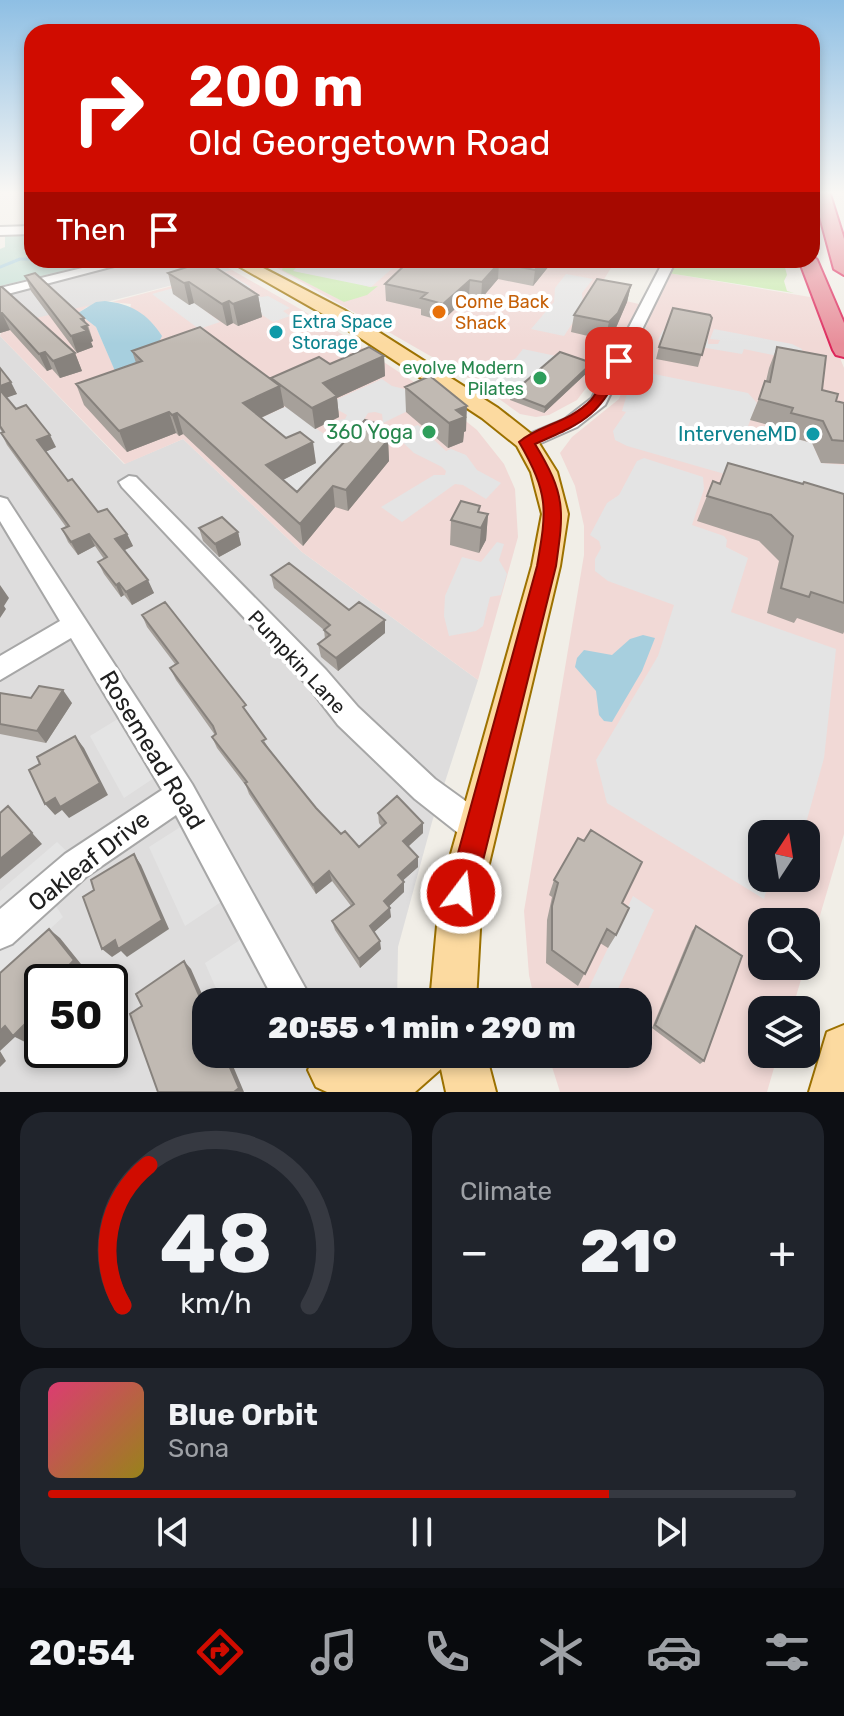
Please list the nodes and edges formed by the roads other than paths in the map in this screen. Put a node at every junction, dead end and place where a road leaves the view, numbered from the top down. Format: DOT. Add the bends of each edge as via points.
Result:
graph roads {
  1 [pos="836,242"];
  2 [pos="98,268"];
  3 [pos="251,268"];
  4 [pos="666,268"];
  5 [pos="811,268"];
  6 [pos="844,269"];
  7 [pos="0,292"];
  8 [pos="844,350"];
  9 [pos="527,442"];
  10 [pos="129,482"];
  11 [pos="0,504"];
  12 [pos="76,623"];
  13 [pos="0,669"];
  14 [pos="181,794"];
  15 [pos="478,829"];
  16 [pos="0,932"];
  17 [pos="287,988"];
  18 [pos="454,988"];
  19 [pos="844,1049"];
  20 [pos="407,1068"];
  21 [pos="465,1068"];
  22 [pos="334,1072"];
  23 [pos="471,1092"];
  24 [pos="834,1092"];
  1 -- 6 [label="highway"];
  2 -- 7 [label="street"];
  3 -- 9 [label="main road" via="337,314"];
  4 -- 9 [label="street" via="599,401 571,423"];
  5 -- 8 [label="highway"];
  9 -- 15 [label="main road" via="544,472 555,514"];
  10 -- 15 [label="street, Pumpkin Lane" via="348,716 425,789"];
  11 -- 12 [label="street, Rosemead Road"];
  12 -- 13 [label="street"];
  12 -- 14 [label="street, Rosemead Road"];
  14 -- 16 [label="street, Oakleaf Drive" via="88,856"];
  14 -- 17 [label="street, Rosemead Road"];
  15 -- 18 [label="main road" via="461,893"];
  19 -- 24 [label="main road"];
  20 -- 22 [label="main road" via="393,1080 359,1081"];
  21 -- 23 [label="main road"];
}
